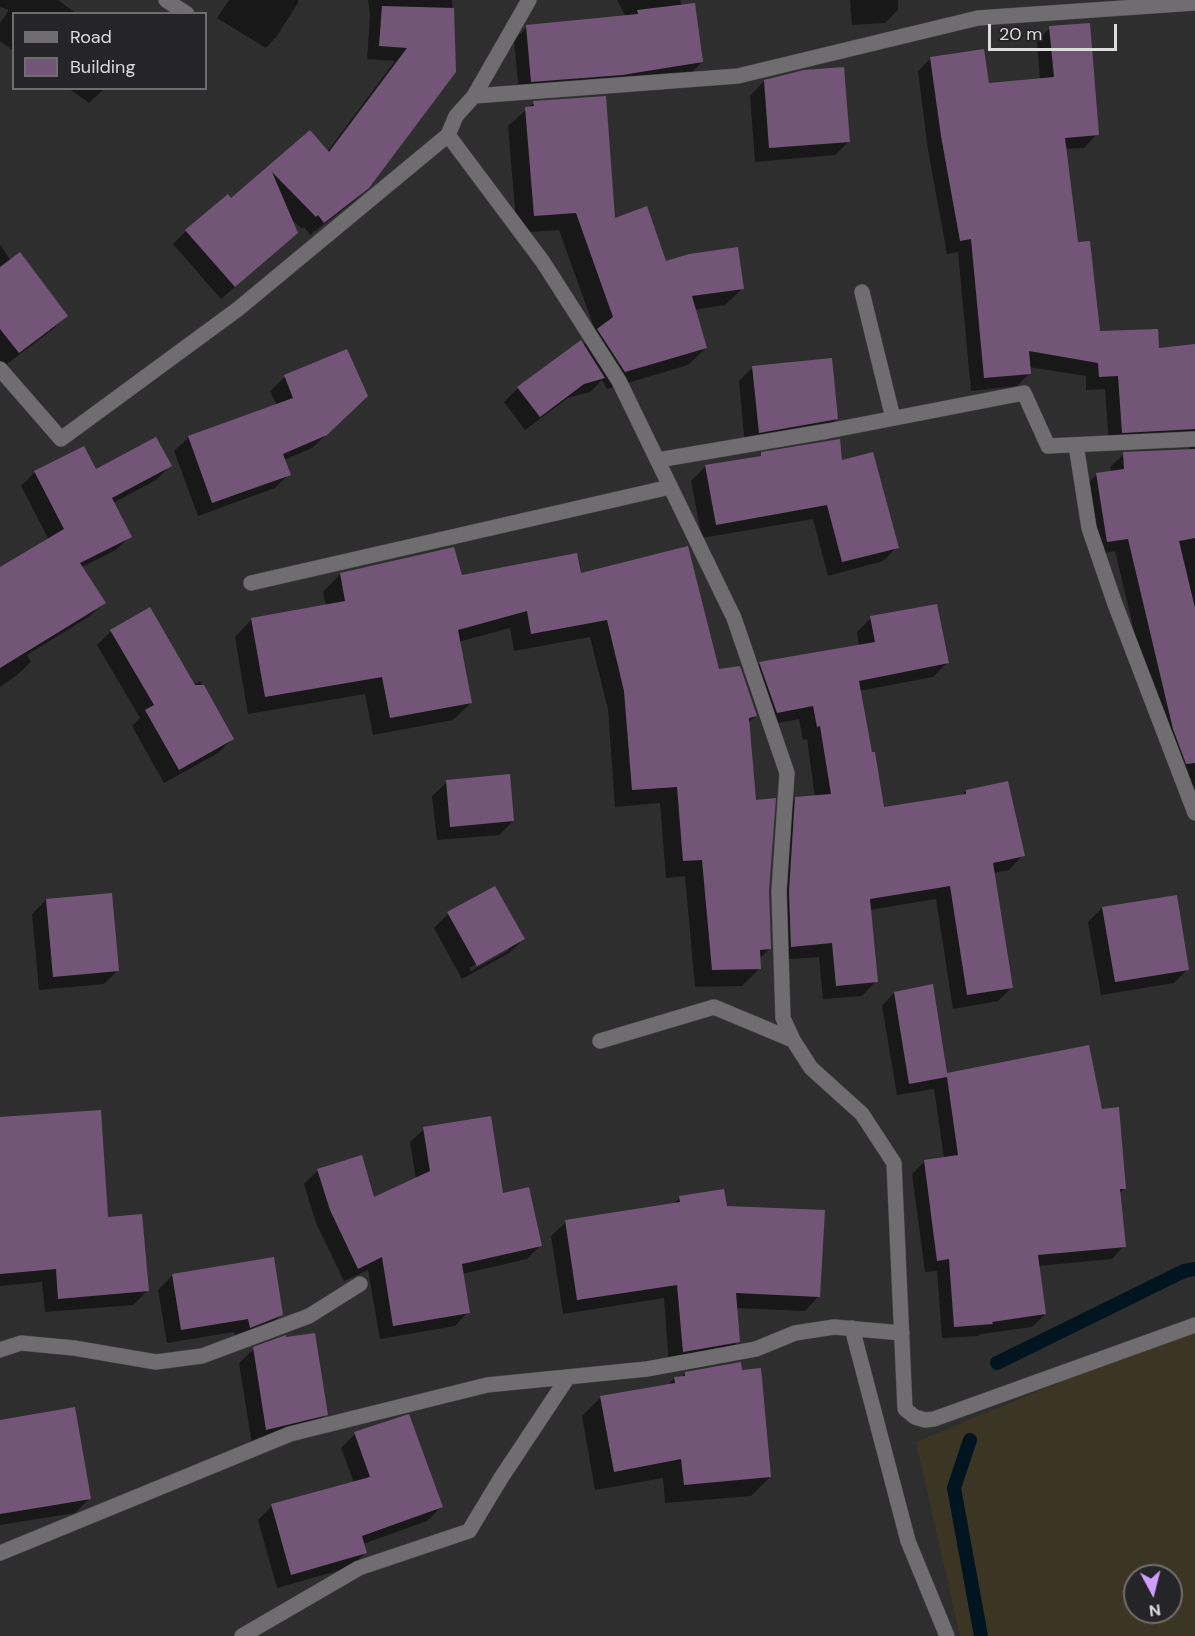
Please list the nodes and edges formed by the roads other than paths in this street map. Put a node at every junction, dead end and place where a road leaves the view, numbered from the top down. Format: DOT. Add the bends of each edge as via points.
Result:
graph roads {
  1 [pos="165,0"];
  2 [pos="529,0"];
  3 [pos="1195,3"];
  4 [pos="184,12"];
  5 [pos="474,96"];
  6 [pos="448,135"];
  7 [pos="862,292"];
  8 [pos="0,369"];
  9 [pos="893,418"];
  10 [pos="1195,439"];
  11 [pos="1076,445"];
  12 [pos="658,460"];
  13 [pos="670,487"];
  14 [pos="251,584"];
  15 [pos="1195,813"];
  16 [pos="793,1040"];
  17 [pos="600,1041"];
  18 [pos="360,1284"];
  19 [pos="1195,1325"];
  20 [pos="852,1328"];
  21 [pos="902,1333"];
  22 [pos="0,1350"];
  23 [pos="568,1377"];
  24 [pos="0,1553"];
  25 [pos="242,1636"];
  26 [pos="947,1636"];
  1 -- 4 [label="street"];
  2 -- 5 [label="street"];
  3 -- 5 [label="street" via="978,18 738,76"];
  5 -- 6 [label="street" via="456,116"];
  6 -- 8 [label="street" via="238,309 60,439"];
  6 -- 12 [label="street" via="550,272 620,381"];
  7 -- 9 [label="street"];
  9 -- 11 [label="street" via="1024,393 1048,446"];
  9 -- 12 [label="street"];
  10 -- 11 [label="street"];
  11 -- 15 [label="street" via="1089,528"];
  12 -- 13 [label="street"];
  13 -- 14 [label="street"];
  13 -- 16 [label="street" via="734,618 787,773 779,891 783,1018"];
  16 -- 17 [label="street" via="714,1007"];
  16 -- 21 [label="street" via="812,1068 862,1114 894,1163"];
  18 -- 22 [label="street" via="309,1316 202,1356 156,1362 21,1343"];
  19 -- 21 [label="street" via="925,1420 905,1409"];
  20 -- 21 [label="street"];
  20 -- 23 [label="street" via="795,1333 756,1349 647,1369"];
  20 -- 26 [label="street" via="908,1541"];
  23 -- 24 [label="street" via="487,1385 290,1434"];
  23 -- 25 [label="street" via="469,1532 359,1568"];
}
